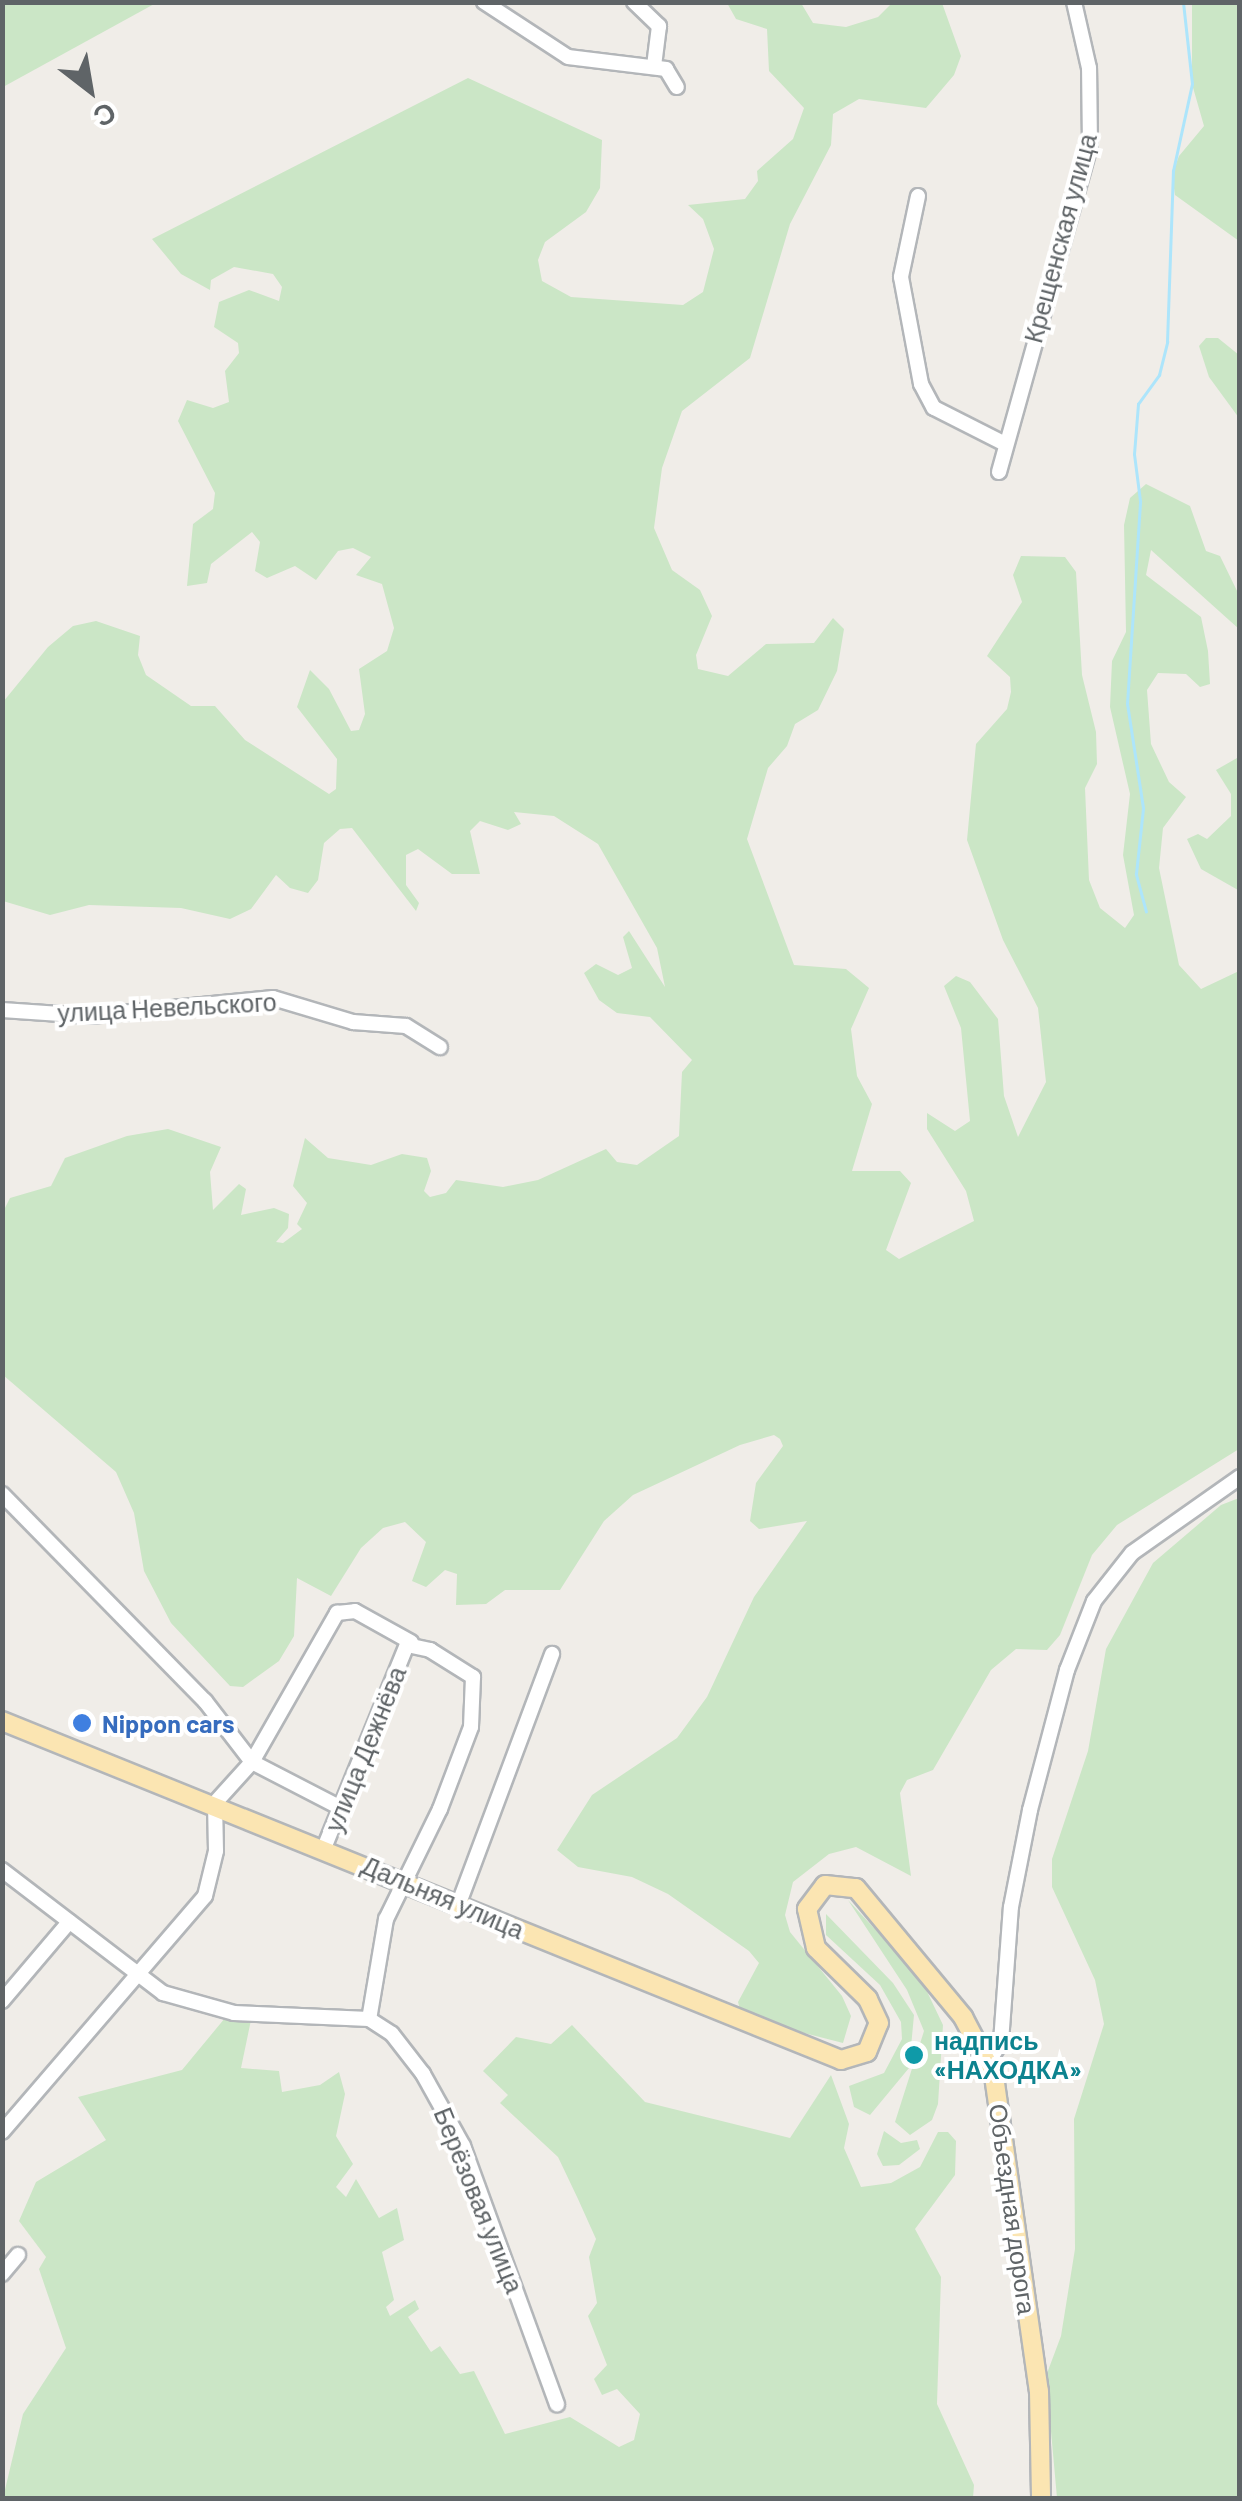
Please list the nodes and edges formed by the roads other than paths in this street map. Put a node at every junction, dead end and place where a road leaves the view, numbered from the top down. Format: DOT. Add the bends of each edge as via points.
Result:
graph roads {
  1 [pos="484,2"];
  2 [pos="634,2"];
  3 [pos="1074,2"];
  4 [pos="654,66"];
  5 [pos="677,87"];
  6 [pos="918,196"];
  7 [pos="1006,444"];
  8 [pos="999,472"];
  9 [pos="2,1010"];
  10 [pos="440,1048"];
  11 [pos="1240,1477"];
  12 [pos="2,1494"];
  13 [pos="411,1642"];
  14 [pos="552,1654"];
  15 [pos="2,1721"];
  16 [pos="252,1762"];
  17 [pos="215,1803"];
  18 [pos="339,1808"];
  19 [pos="324,1848"];
  20 [pos="2,1870"];
  21 [pos="407,1880"];
  22 [pos="459,1903"];
  23 [pos="69,1922"];
  24 [pos="135,1977"];
  25 [pos="2,2001"];
  26 [pos="368,2018"];
  27 [pos="877,2039"];
  28 [pos="989,2062"];
  29 [pos="2,2132"];
  30 [pos="18,2255"];
  31 [pos="2,2274"];
  32 [pos="557,2404"];
  33 [pos="1041,2498"];
  1 -- 4 [label="street" via="568,57"];
  2 -- 4 [label="street" via="659,26"];
  3 -- 7 [label="street, Крещенская улица" via="1089,68 1090,146"];
  4 -- 5 [label="street" via="666,69"];
  6 -- 7 [label="street" via="901,277 920,384 934,408"];
  7 -- 8 [label="street, Крещенская улица"];
  9 -- 10 [label="street, улица Невельского" via="90,1016 273,998 354,1022 406,1026"];
  11 -- 28 [label="street" via="1132,1552 1094,1601 1067,1670 1030,1810 1011,1907 1000,2042"];
  12 -- 16 [label="street" via="205,1701"];
  13 -- 16 [label="street" via="355,1611 336,1613"];
  13 -- 18 [label="street, улица Дежнёва"];
  13 -- 21 [label="street, улица Дежнёва" via="477,1683 470,1727"];
  14 -- 22 [label="street"];
  15 -- 17 [label="main road, Дальняя улица"];
  16 -- 17 [label="street"];
  16 -- 18 [label="street"];
  17 -- 19 [label="main road, Дальняя улица"];
  17 -- 24 [label="street" via="216,1851 205,1896"];
  18 -- 19 [label="street, улица Дежнёва"];
  19 -- 21 [label="main road, Дальняя улица"];
  20 -- 23 [label="street"];
  21 -- 22 [label="main road, Дальняя улица"];
  21 -- 26 [label="street" via="376,1954"];
  22 -- 27 [label="main road, Дальняя улица" via="804,2050 851,2060"];
  23 -- 24 [label="street"];
  23 -- 25 [label="street"];
  24 -- 26 [label="street" via="202,2007"];
  24 -- 29 [label="street"];
  26 -- 32 [label="street, Берёзовая улица" via="392,2034 423,2074 463,2146"];
  27 -- 28 [label="main road, Объездная дорога" via="873,2006 808,1933 807,1908 830,1883 844,1882 864,1894 963,2016"];
  28 -- 33 [label="main road, Объездная дорога" via="1039,2391"];
  30 -- 31 [label="street"];
}
